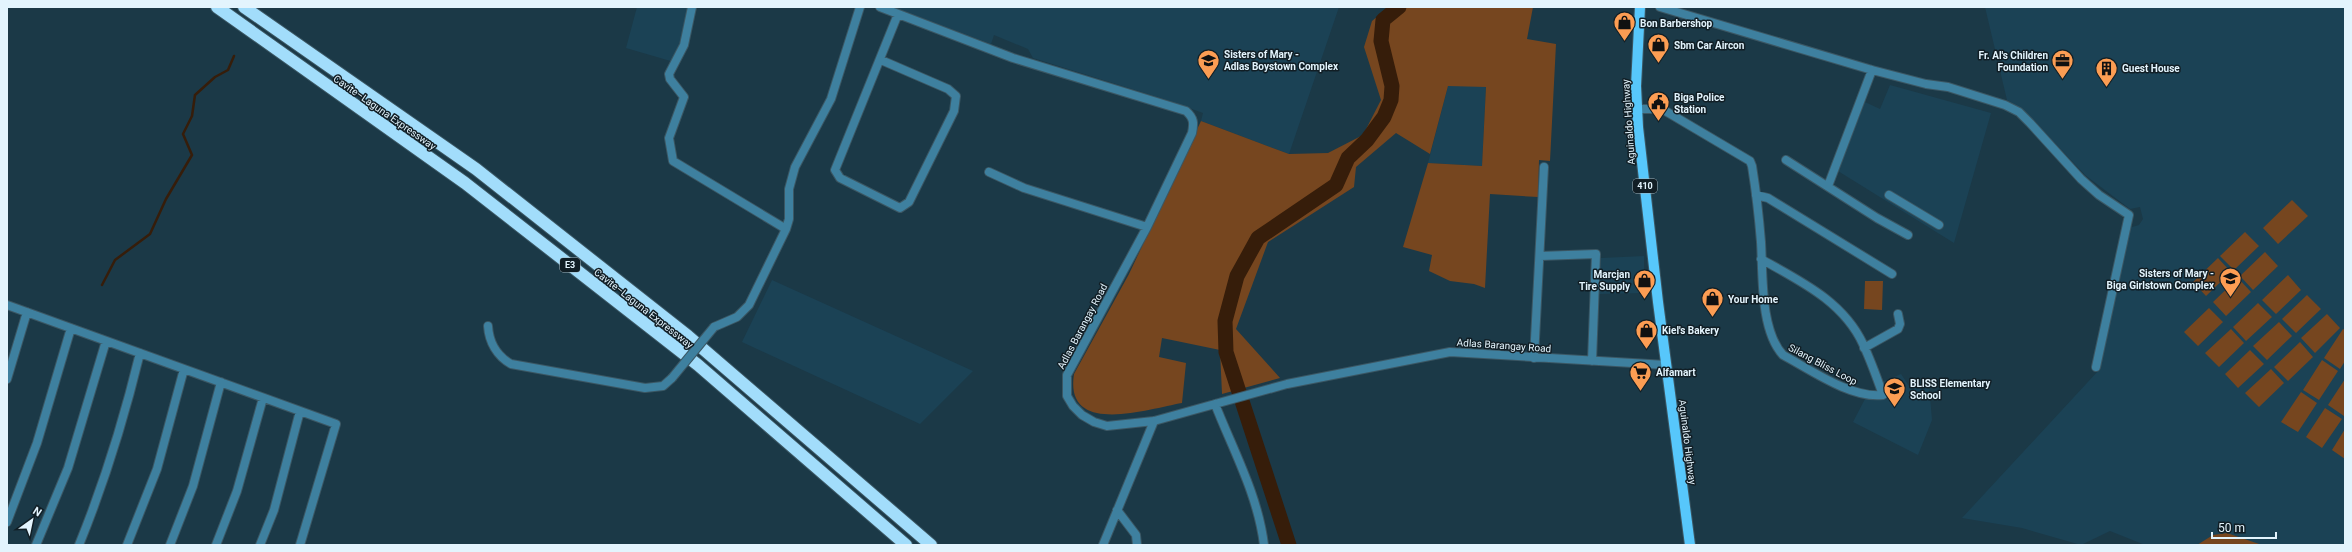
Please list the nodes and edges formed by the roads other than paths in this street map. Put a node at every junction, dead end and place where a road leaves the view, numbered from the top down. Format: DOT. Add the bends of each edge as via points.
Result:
graph roads {
  1 [pos="217,7"];
  2 [pos="244,7"];
  3 [pos="692,7"];
  4 [pos="860,7"];
  5 [pos="880,7"];
  6 [pos="1640,7"];
  7 [pos="1660,7"];
  8 [pos="898,14"];
  9 [pos="881,60"];
  10 [pos="1872,70"];
  11 [pos="1637,109"];
  12 [pos="1786,160"];
  13 [pos="1544,167"];
  14 [pos="989,172"];
  15 [pos="1828,186"];
  16 [pos="1756,195"];
  17 [pos="1889,195"];
  18 [pos="1939,225"];
  19 [pos="1147,227"];
  20 [pos="786,229"];
  21 [pos="1908,235"];
  22 [pos="1540,256"];
  23 [pos="1761,258"];
  24 [pos="1892,274"];
  25 [pos="7,305"];
  26 [pos="27,312"];
  27 [pos="1898,314"];
  28 [pos="488,326"];
  29 [pos="71,328"];
  30 [pos="106,341"];
  31 [pos="1864,348"];
  32 [pos="140,353"];
  33 [pos="1534,358"];
  34 [pos="1592,361"];
  35 [pos="1666,365"];
  36 [pos="2096,367"];
  37 [pos="184,369"];
  38 [pos="7,379"];
  39 [pos="221,382"];
  40 [pos="263,398"];
  41 [pos="1215,404"];
  42 [pos="300,411"];
  43 [pos="1154,421"];
  44 [pos="1117,510"];
  45 [pos="7,522"];
  46 [pos="36,545"];
  47 [pos="79,545"];
  48 [pos="127,545"];
  49 [pos="170,545"];
  50 [pos="216,545"];
  51 [pos="260,545"];
  52 [pos="300,545"];
  53 [pos="906,545"];
  54 [pos="931,545"];
  55 [pos="1103,545"];
  56 [pos="1137,545"];
  57 [pos="1264,545"];
  58 [pos="1690,545"];
  1 -- 53 [label="highway, Cavite–Laguna Expressway / E3" via="465,183 528,232 698,365"];
  2 -- 54 [label="highway, Cavite–Laguna Expressway / E3" via="476,169 694,341"];
  3 -- 20 [label="street" via="684,45 669,74 670,80 684,97 669,138 673,162"];
  4 -- 20 [label="street" via="831,100 795,167 789,189 789,219"];
  5 -- 8 [label="street, Adlas Barangay Road"];
  6 -- 11 [label="main road, Aguinaldo Highway / 410"];
  7 -- 10 [label="street"];
  8 -- 9 [label="street"];
  8 -- 19 [label="street, Adlas Barangay Road" via="1013,58 1186,111 1192,116 1192,133"];
  9 -- 9 [label="street" via="948,89 956,96 954,111 909,202 900,208 840,178 835,173"];
  10 -- 15 [label="street"];
  10 -- 36 [label="street" via="1948,87 2019,112 2099,195 2129,215"];
  11 -- 16 [label="street" via="1662,109 1750,161"];
  11 -- 35 [label="main road, Aguinaldo Highway / 410"];
  12 -- 15 [label="street"];
  13 -- 22 [label="street"];
  14 -- 19 [label="street" via="1024,188"];
  15 -- 21 [label="street"];
  16 -- 23 [label="street"];
  16 -- 24 [label="street" via="1768,198"];
  17 -- 18 [label="street"];
  19 -- 43 [label="street, Adlas Barangay Road" via="1067,375 1066,386 1067,396 1073,406 1094,422 1107,426"];
  20 -- 28 [label="street, bridge" via="749,305 737,317 714,327 663,386 645,388 511,364 498,354 489,336"];
  22 -- 33 [label="street"];
  22 -- 34 [label="street" via="1596,254"];
  23 -- 31 [label="street, Silang Bliss Loop" via="1816,291 1836,307 1852,326"];
  23 -- 31 [label="street, Silang Bliss Loop" via="1761,276 1769,327 1773,342 1783,355 1856,393 1872,397 1883,395"];
  25 -- 26 [label="street"];
  26 -- 29 [label="street"];
  26 -- 38 [label="street"];
  27 -- 31 [label="street" via="1898,329"];
  29 -- 30 [label="street"];
  29 -- 45 [label="street" via="37,443"];
  30 -- 32 [label="street"];
  30 -- 46 [label="street" via="68,468"];
  32 -- 37 [label="street"];
  32 -- 47 [label="street" via="103,485"];
  33 -- 34 [label="street, Adlas Barangay Road"];
  33 -- 41 [label="street, Adlas Barangay Road" via="1450,352 1250,393"];
  34 -- 35 [label="street, Adlas Barangay Road"];
  35 -- 58 [label="main road, Aguinaldo Highway / 410"];
  37 -- 39 [label="street"];
  37 -- 48 [label="street" via="157,469"];
  39 -- 40 [label="street"];
  39 -- 49 [label="street" via="193,486"];
  40 -- 42 [label="street"];
  40 -- 50 [label="street" via="237,491"];
  41 -- 43 [label="street, Adlas Barangay Road"];
  41 -- 57 [label="street" via="1253,495"];
  42 -- 51 [label="street" via="274,510"];
  42 -- 52 [label="street" via="336,424"];
  43 -- 44 [label="street"];
  44 -- 55 [label="street"];
  44 -- 56 [label="street" via="1136,535"];
}
